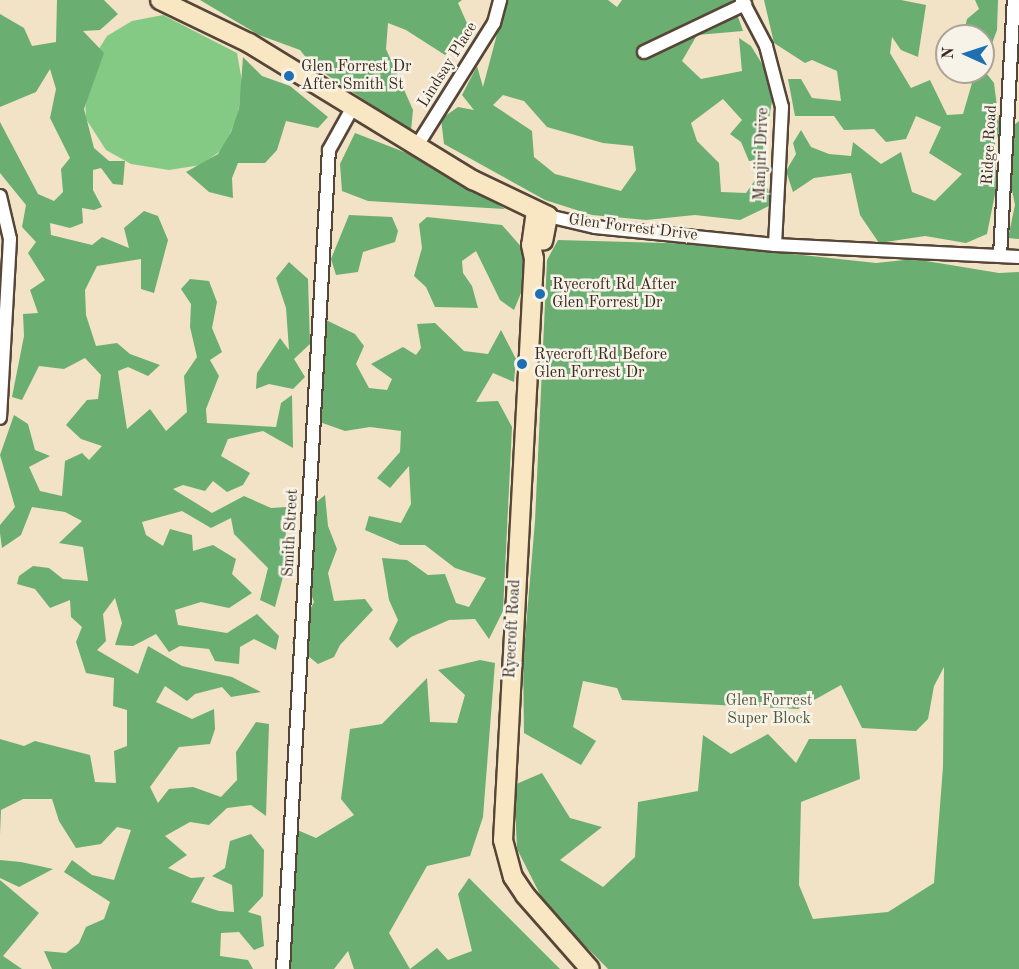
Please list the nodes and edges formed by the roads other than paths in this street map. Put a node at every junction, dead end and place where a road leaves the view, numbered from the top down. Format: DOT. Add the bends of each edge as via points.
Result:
graph roads {
  1 [pos="160,0"];
  2 [pos="500,0"];
  3 [pos="1014,0"];
  4 [pos="744,2"];
  5 [pos="644,52"];
  6 [pos="354,105"];
  7 [pos="418,144"];
  8 [pos="0,196"];
  9 [pos="542,214"];
  10 [pos="775,245"];
  11 [pos="1000,256"];
  12 [pos="1019,257"];
  13 [pos="0,418"];
  14 [pos="283,969"];
  15 [pos="590,969"];
  1 -- 6 [label="street, Glen Forrest Drive" via="249,43"];
  2 -- 7 [label="street, Lindsay Place" via="494,23"];
  3 -- 11 [label="street, Ridge Road"];
  4 -- 5 [label="street"];
  4 -- 10 [label="street, Manjiri Drive" via="766,46 782,107"];
  6 -- 7 [label="street, Glen Forrest Drive"];
  6 -- 14 [label="street, Smith Street" via="329,150"];
  7 -- 9 [label="street, Glen Forrest Drive" via="473,180"];
  8 -- 13 [label="street" via="10,239"];
  9 -- 10 [label="street, Glen Forrest Drive" via="595,227"];
  9 -- 15 [label="street, Ryecroft Road" via="531,245 534,259 503,840 513,877 525,895"];
  10 -- 11 [label="street, Glen Forrest Drive"];
  11 -- 12 [label="street, Glen Forrest Drive"];
}
